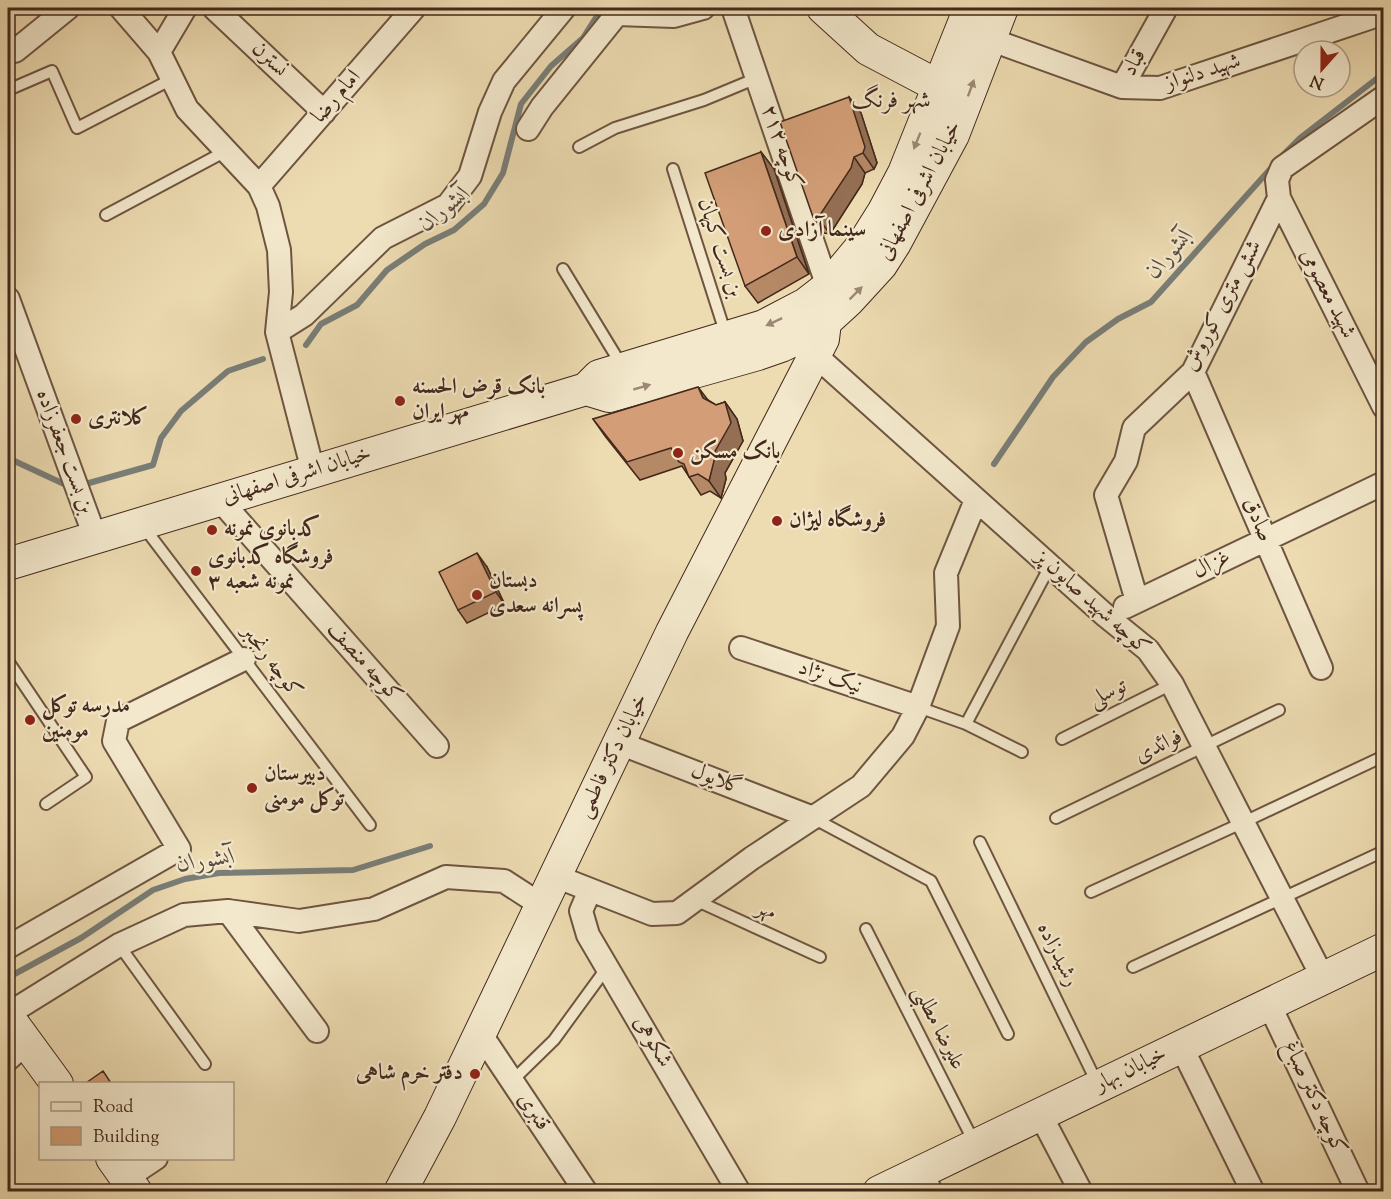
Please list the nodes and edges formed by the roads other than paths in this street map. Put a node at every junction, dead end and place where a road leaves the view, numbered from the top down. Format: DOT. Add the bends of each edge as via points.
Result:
graph roads {
  1 [pos="68,8"];
  2 [pos="121,8"];
  3 [pos="185,8"];
  4 [pos="214,8"];
  5 [pos="564,8"];
  6 [pos="703,8"];
  7 [pos="733,8"];
  8 [pos="823,8"];
  9 [pos="970,8"];
  10 [pos="1002,8"];
  11 [pos="1166,8"];
  12 [pos="404,11"];
  13 [pos="618,11"];
  14 [pos="1383,13"];
  15 [pos="989,39"];
  16 [pos="15,51"];
  17 [pos="159,52"];
  18 [pos="757,78"];
  19 [pos="172,79"];
  20 [pos="938,86"];
  21 [pos="1122,87"];
  22 [pos="8,90"];
  23 [pos="1383,97"];
  24 [pos="324,112"];
  25 [pos="528,129"];
  26 [pos="579,147"];
  27 [pos="226,151"];
  28 [pos="673,169"];
  29 [pos="259,186"];
  30 [pos="1278,189"];
  31 [pos="106,215"];
  32 [pos="563,269"];
  33 [pos="828,287"];
  34 [pos="8,299"];
  35 [pos="825,322"];
  36 [pos="277,332"];
  37 [pos="734,349"];
  38 [pos="815,355"];
  39 [pos="624,369"];
  40 [pos="1193,372"];
  41 [pos="586,389"];
  42 [pos="789,405"];
  43 [pos="1383,407"];
  44 [pos="313,471"];
  45 [pos="1383,483"];
  46 [pos="219,499"];
  47 [pos="976,500"];
  48 [pos="141,523"];
  49 [pos="95,537"];
  50 [pos="1265,539"];
  51 [pos="8,564"];
  52 [pos="1050,566"];
  53 [pos="1137,601"];
  54 [pos="1106,616"];
  55 [pos="741,648"];
  56 [pos="244,659"];
  57 [pos="8,661"];
  58 [pos="1321,668"];
  59 [pos="1172,684"];
  60 [pos="918,707"];
  61 [pos="1279,710"];
  62 [pos="966,724"];
  63 [pos="1062,739"];
  64 [pos="619,742"];
  65 [pos="437,746"];
  66 [pos="1204,746"];
  67 [pos="1022,752"];
  68 [pos="1383,756"];
  69 [pos="46,804"];
  70 [pos="813,818"];
  71 [pos="1056,818"];
  72 [pos="1244,822"];
  73 [pos="370,825"];
  74 [pos="980,842"];
  75 [pos="1383,851"];
  76 [pos="555,876"];
  77 [pos="590,890"];
  78 [pos="1091,892"];
  79 [pos="1283,899"];
  80 [pos="695,900"];
  81 [pos="541,905"];
  82 [pos="228,911"];
  83 [pos="866,929"];
  84 [pos="119,945"];
  85 [pos="8,947"];
  86 [pos="1383,949"];
  87 [pos="820,957"];
  88 [pos="608,966"];
  89 [pos="1133,967"];
  90 [pos="1323,978"];
  91 [pos="1269,1004"];
  92 [pos="8,1016"];
  93 [pos="317,1031"];
  94 [pos="480,1033"];
  95 [pos="1008,1034"];
  96 [pos="1181,1046"];
  97 [pos="17,1050"];
  98 [pos="205,1064"];
  99 [pos="513,1081"];
  100 [pos="56,1082"];
  101 [pos="1099,1086"];
  102 [pos="1040,1114"];
  103 [pos="975,1145"];
  104 [pos="153,1160"];
  105 [pos="121,1180"];
  106 [pos="926,1181"];
  107 [pos="407,1184"];
  108 [pos="586,1191"];
  109 [pos="740,1191"];
  110 [pos="879,1191"];
  111 [pos="1081,1191"];
  112 [pos="1253,1191"];
  113 [pos="1358,1191"];
  1 -- 16 [label="street"];
  2 -- 17 [label="street"];
  3 -- 17 [label="street"];
  4 -- 24 [label="street, نسترن"];
  5 -- 36 [label="street" via="504,81 470,176 448,205 383,238 304,315"];
  6 -- 13 [label="street" via="674,16"];
  7 -- 18 [label="street, کوچه ۲۱۲"];
  8 -- 20 [label="main road" via="868,49"];
  9 -- 20 [label="main road, خیابان اشرفی اصفهانی"];
  10 -- 15 [label="main road, خیابان اشرفی اصفهانی"];
  11 -- 21 [label="street, قباد"];
  12 -- 24 [label="street, امام رضا"];
  13 -- 25 [label="street"];
  14 -- 21 [label="street, شهید دلنواز" via="1160,88"];
  15 -- 21 [label="street, شهید دلنواز"];
  35 -- 15 [label="main road, خیابان اشرفی اصفهانی, one-way" via="866,283 895,243 953,135"];
  17 -- 19 [label="street"];
  18 -- 26 [label="lane" via="704,100 615,128"];
  18 -- 33 [label="street, کوچه ۲۱۲"];
  19 -- 22 [label="lane" via="77,128 52,71"];
  19 -- 27 [label="street" via="187,109"];
  20 -- 33 [label="main road, خیابان اشرفی اصفهانی, one-way" via="904,173 884,211 862,246"];
  23 -- 30 [label="street, شش متری کوروش" via="1282,168"];
  24 -- 29 [label="street, امام رضا"];
  27 -- 29 [label="street"];
  27 -- 31 [label="lane"];
  28 -- 37 [label="lane, بن بست کیهان"];
  29 -- 36 [label="street" via="279,250 281,292"];
  30 -- 40 [label="street, شش متری کوروش"];
  30 -- 43 [label="street, شهید معصومی"];
  32 -- 39 [label="lane"];
  33 -- 37 [label="main road, خیابان اشرفی اصفهانی, one-way"];
  34 -- 49 [label="street, بن بست جعفرزاده"];
  35 -- 37 [label="main road, خیابان اشرفی اصفهانی" via="791,341"];
  35 -- 38 [label="main road, خیابان دکتر فاطمی" via="823,339"];
  36 -- 44 [label="street"];
  37 -- 39 [label="main road, خیابان اشرفی اصفهانی"];
  41 -- 37 [label="main road, خیابان اشرفی اصفهانی, one-way" via="609,396"];
  37 -- 42 [label="main road" via="778,372 786,384"];
  38 -- 42 [label="main road, خیابان دکتر فاطمی"];
  38 -- 47 [label="street, کوچه شهید صابون پز"];
  39 -- 41 [label="main road, خیابان اشرفی اصفهانی" via="600,376"];
  40 -- 50 [label="street, صادق"];
  40 -- 53 [label="street, شش متری کوروش" via="1134,428 1126,461 1106,495"];
  41 -- 44 [label="main road, خیابان اشرفی اصفهانی"];
  42 -- 64 [label="main road, خیابان دکتر فاطمی"];
  44 -- 46 [label="main road, خیابان اشرفی اصفهانی"];
  45 -- 50 [label="street, غزال"];
  46 -- 48 [label="main road, خیابان اشرفی اصفهانی"];
  46 -- 65 [label="street, کوچه منصف"];
  47 -- 52 [label="street, کوچه شهید صابون پز"];
  47 -- 60 [label="street" via="946,573 948,626"];
  48 -- 49 [label="main road, خیابان اشرفی اصفهانی"];
  48 -- 56 [label="lane, کوچه رنجبر"];
  49 -- 51 [label="main road, خیابان اشرفی اصفهانی"];
  50 -- 53 [label="street, غزال"];
  50 -- 58 [label="street, صادق"];
  52 -- 54 [label="street, کوچه شهید صابون پز"];
  52 -- 62 [label="lane"];
  53 -- 54 [label="street, غزال"];
  54 -- 59 [label="street, کوچه شهید صابون پز" via="1148,650"];
  55 -- 60 [label="street, نیک نژاد"];
  56 -- 73 [label="lane, کوچه رنجبر"];
  56 -- 85 [label="street" via="118,722 114,741 179,849"];
  57 -- 69 [label="lane" via="86,777"];
  59 -- 63 [label="lane, توسلی"];
  59 -- 66 [label="street, کوچه شهید صابون پز"];
  60 -- 62 [label="lane"];
  60 -- 70 [label="street" via="903,736 861,786"];
  61 -- 66 [label="lane, فوائدی"];
  62 -- 67 [label="lane"];
  64 -- 70 [label="street, گلایول"];
  64 -- 76 [label="main road, خیابان دکتر فاطمی"];
  66 -- 71 [label="lane, فوائدی"];
  66 -- 72 [label="street, کوچه شهید صابون پز"];
  68 -- 72 [label="lane"];
  70 -- 80 [label="street"];
  70 -- 95 [label="lane" via="931,881"];
  72 -- 78 [label="lane"];
  72 -- 79 [label="street, کوچه شهید صابون پز"];
  74 -- 101 [label="lane, رشیدزاده"];
  75 -- 79 [label="lane"];
  76 -- 77 [label="street"];
  76 -- 81 [label="main road, خیابان دکتر فاطمی"];
  77 -- 80 [label="street" via="652,914 677,913"];
  77 -- 88 [label="street, شکوهی" via="581,911 588,935"];
  79 -- 89 [label="lane"];
  79 -- 90 [label="street, کوچه شهید صابون پز"];
  80 -- 87 [label="lane, مهر"];
  81 -- 82 [label="street" via="504,881 446,877 374,909 299,921"];
  81 -- 94 [label="main road, خیابان دکتر فاطمی"];
  82 -- 84 [label="street" via="184,915"];
  82 -- 93 [label="street"];
  83 -- 103 [label="lane, علیرضا مطلبی"];
  84 -- 92 [label="street"];
  84 -- 98 [label="lane"];
  86 -- 90 [label="main road, خیابان بهار"];
  88 -- 99 [label="lane" via="554,1040"];
  88 -- 109 [label="street, شکوهی"];
  90 -- 91 [label="main road, خیابان بهار"];
  91 -- 96 [label="main road, خیابان بهار"];
  91 -- 113 [label="street, کوچه دکتر صباغ"];
  92 -- 97 [label="main road"];
  94 -- 99 [label="street, قنبری"];
  94 -- 107 [label="main road, خیابان دکتر فاطمی"];
  96 -- 101 [label="main road, خیابان بهار"];
  96 -- 112 [label="street"];
  97 -- 100 [label="main road"];
  99 -- 108 [label="street, قنبری"];
  101 -- 102 [label="main road, خیابان بهار"];
  102 -- 103 [label="main road, خیابان بهار"];
  102 -- 111 [label="street"];
  103 -- 106 [label="main road, خیابان بهار"];
  104 -- 105 [label="street"];
  106 -- 110 [label="main road, خیابان بهار"];
}
